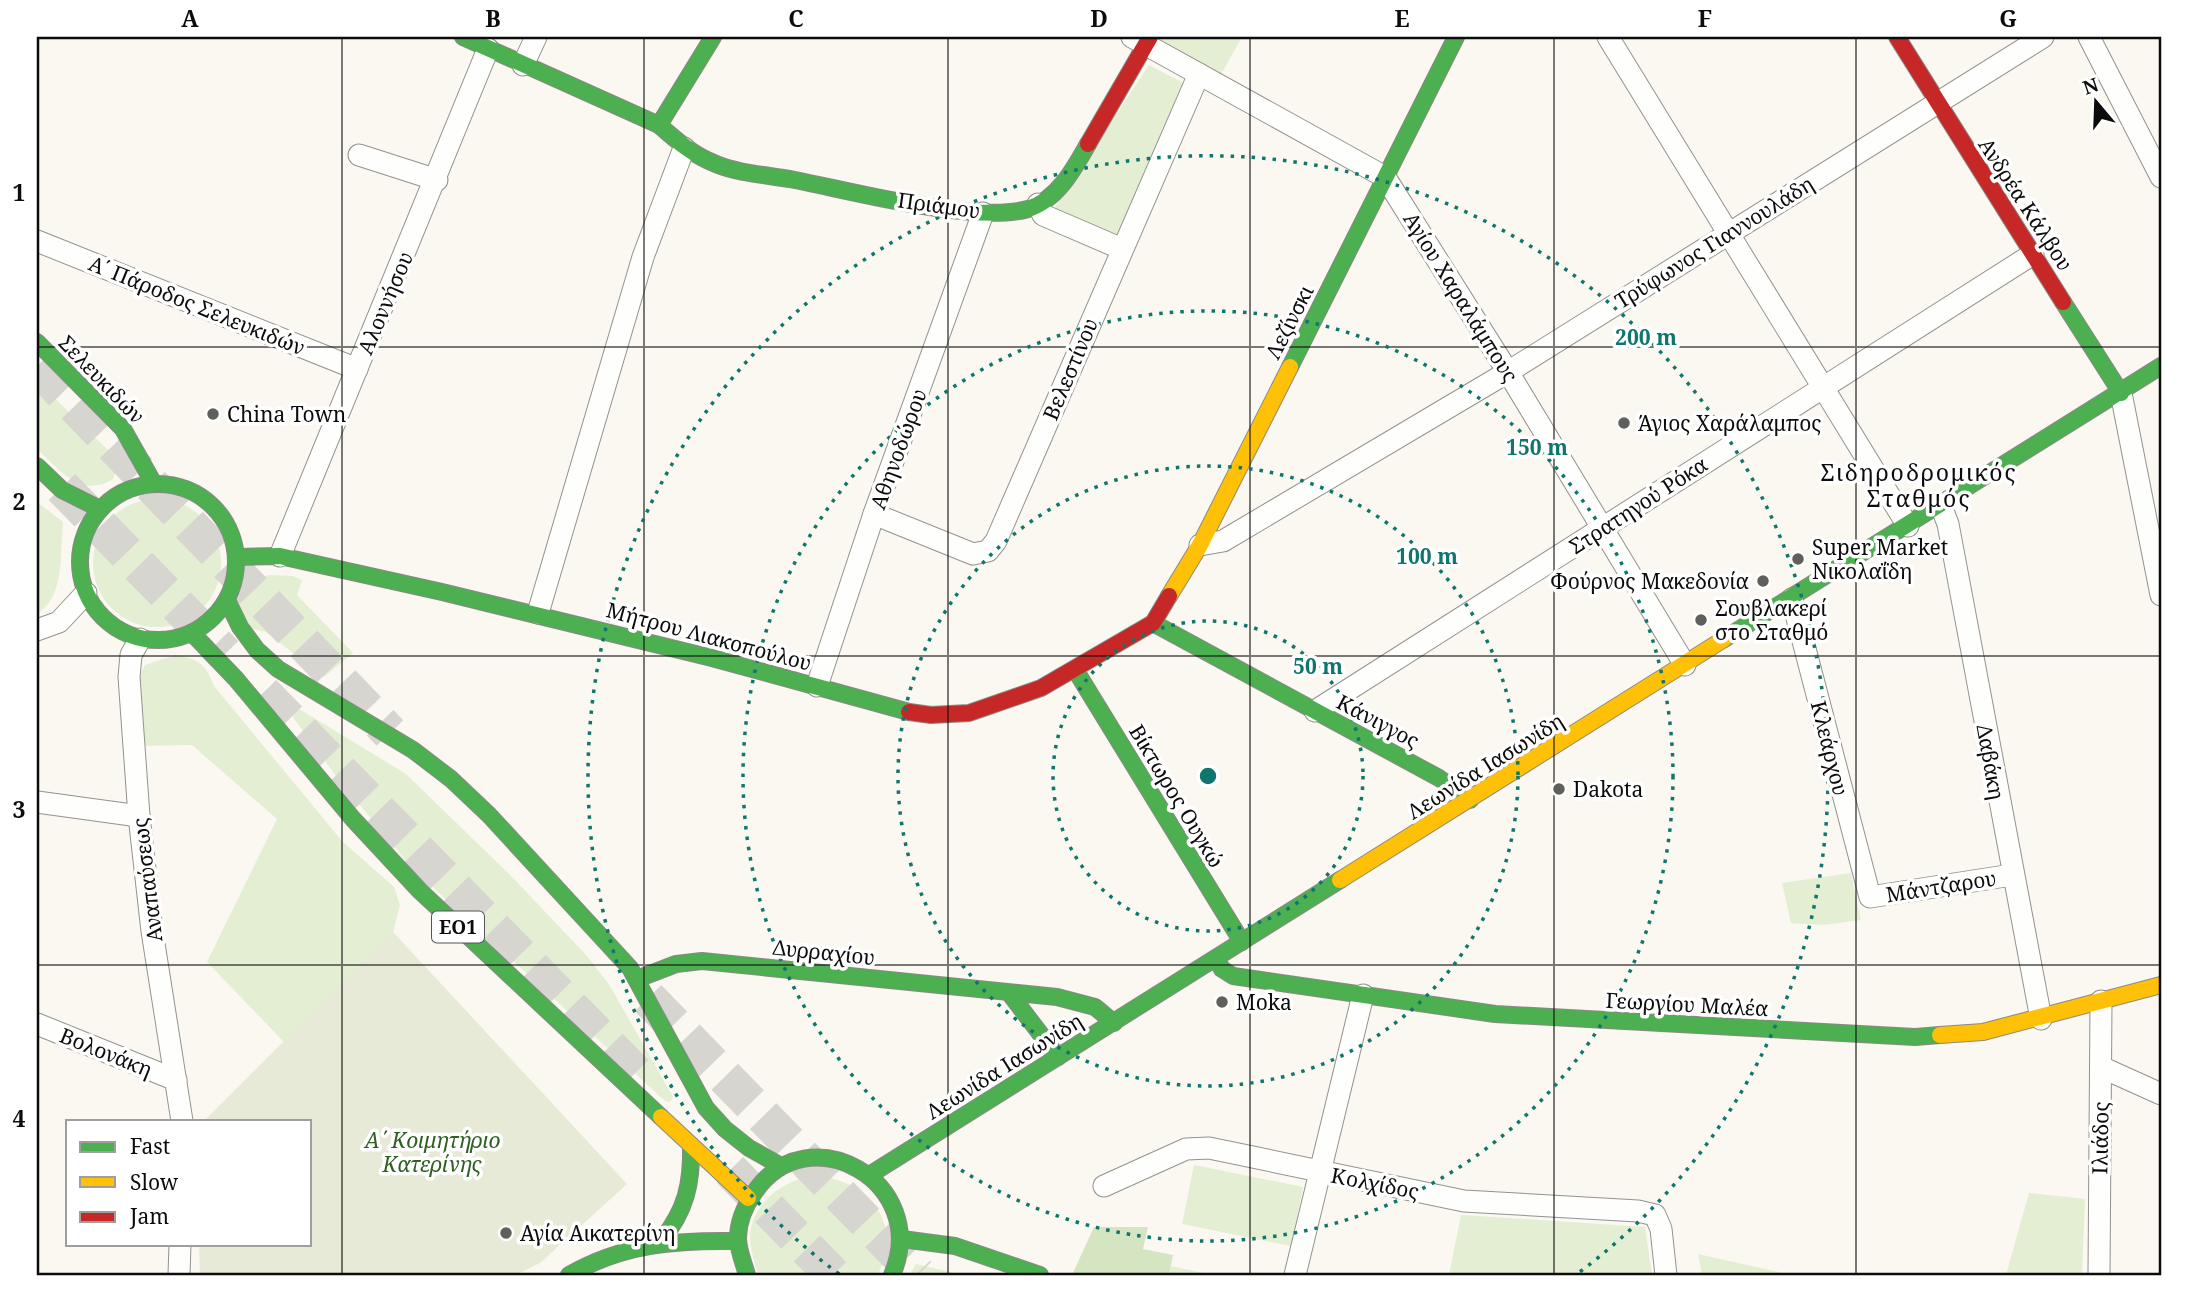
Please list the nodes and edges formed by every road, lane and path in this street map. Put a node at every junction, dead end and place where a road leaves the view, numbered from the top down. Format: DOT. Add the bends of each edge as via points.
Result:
graph roads {
  1 [pos="463,37"];
  2 [pos="536,37"];
  3 [pos="713,37"];
  4 [pos="1456,37"];
  5 [pos="1608,37"];
  6 [pos="1896,37"];
  7 [pos="2043,37"];
  8 [pos="2089,37"];
  9 [pos="1143,39"];
  10 [pos="488,49"];
  11 [pos="523,65"];
  12 [pos="1199,74"];
  13 [pos="1936,103"];
  14 [pos="659,125"];
  15 [pos="684,148"];
  16 [pos="359,155"];
  17 [pos="1385,177"];
  18 [pos="2161,177"];
  19 [pos="437,180"];
  20 [pos="1038,204"];
  21 [pos="983,213"];
  22 [pos="1727,233"];
  23 [pos="37,242"];
  24 [pos="1122,249"];
  25 [pos="2033,254"];
  26 [pos="37,342"];
  27 [pos="2161,366"];
  28 [pos="357,369"];
  29 [pos="1508,372"];
  30 [pos="1823,389"];
  31 [pos="2121,393"];
  32 [pos="37,467"];
  33 [pos="154,484"];
  34 [pos="1941,506"];
  35 [pos="100,509"];
  36 [pos="874,514"];
  37 [pos="1908,526"];
  38 [pos="1604,528"];
  39 [pos="1200,545"];
  40 [pos="280,556"];
  41 [pos="237,557"];
  42 [pos="86,593"];
  43 [pos="2161,595"];
  44 [pos="1792,599"];
  45 [pos="227,600"];
  46 [pos="538,612"];
  47 [pos="1153,623"];
  48 [pos="37,630"];
  49 [pos="192,633"];
  50 [pos="140,639"];
  51 [pos="1685,665"];
  52 [pos="1076,671"];
  53 [pos="817,686"];
  54 [pos="1315,711"];
  55 [pos="1469,800"];
  56 [pos="37,802"];
  57 [pos="138,816"];
  58 [pos="2012,875"];
  59 [pos="1870,897"];
  60 [pos="1242,942"];
  61 [pos="1216,959"];
  62 [pos="637,978"];
  63 [pos="2161,985"];
  64 [pos="1010,993"];
  65 [pos="1363,995"];
  66 [pos="2101,1001"];
  67 [pos="2041,1019"];
  68 [pos="1114,1023"];
  69 [pos="37,1024"];
  70 [pos="1058,1058"];
  71 [pos="2101,1067"];
  72 [pos="176,1080"];
  73 [pos="2161,1094"];
  74 [pos="182,1120"];
  75 [pos="691,1145"];
  76 [pos="781,1166"];
  77 [pos="1319,1172"];
  78 [pos="871,1174"];
  79 [pos="1104,1186"];
  80 [pos="748,1198"];
  81 [pos="902,1239"];
  82 [pos="661,1241"];
  83 [pos="737,1241"];
  84 [pos="180,1246"];
  85 [pos="177,1274"];
  86 [pos="569,1275"];
  87 [pos="747,1275"];
  88 [pos="892,1275"];
  89 [pos="1040,1275"];
  90 [pos="1296,1275"];
  91 [pos="1666,1275"];
  92 [pos="2098,1275"];
  1 -- 10 [label="street, Πριάμου"];
  2 -- 11 [label="street"];
  3 -- 14 [label="street"];
  4 -- 17 [label="street, Λεζίνσκι"];
  5 -- 22 [label="street"];
  6 -- 13 [label="street, Ανδρέα Κάλβου"];
  7 -- 13 [label="street, Τρύφωνος Γιαννουλάδη"];
  8 -- 18 [label="street"];
  9 -- 12 [label="street, Αγίου Χαραλάμπους"];
  9 -- 20 [label="street, Πριάμου" via="1074,169 1050,198"];
  10 -- 11 [label="street, Πριάμου"];
  10 -- 19 [label="street, Αλοννήσου"];
  11 -- 14 [label="street, Πριάμου"];
  12 -- 17 [label="street, Αγίου Χαραλάμπους"];
  12 -- 24 [label="street, Βελεστίνου"];
  13 -- 22 [label="street, Τρύφωνος Γιαννουλάδη"];
  13 -- 25 [label="street, Ανδρέα Κάλβου"];
  14 -- 15 [label="street, Πριάμου"];
  15 -- 21 [label="street, Πριάμου" via="718,165"];
  15 -- 46 [label="street" via="643,257"];
  16 -- 19 [label="street"];
  17 -- 29 [label="street, Αγίου Χαραλάμπους"];
  17 -- 39 [label="street, Λεζίνσκι"];
  19 -- 28 [label="street, Αλοννήσου"];
  20 -- 21 [label="street, Πριάμου"];
  20 -- 24 [label="street" via="1043,215"];
  21 -- 36 [label="street, Αθηνοδώρου"];
  22 -- 29 [label="street, Τρύφωνος Γιαννουλάδη"];
  22 -- 30 [label="street"];
  23 -- 28 [label="street, Α΄ Πάροδος Σελευκιδών"];
  24 -- 36 [label="street, Βελεστίνου" via="988,551 972,554"];
  25 -- 30 [label="street, Στρατηγού Ρόκα"];
  25 -- 31 [label="street, Ανδρέα Κάλβου"];
  26 -- 33 [label="street, Σελευκιδών" via="123,429"];
  27 -- 31 [label="street, Λεωνίδα Ιασωνίδη"];
  28 -- 40 [label="street, Αλοννήσου"];
  29 -- 38 [label="street, Αγίου Χαραλάμπους"];
  29 -- 39 [label="street, Τρύφωνος Γιαννουλάδη" via="1223,541"];
  30 -- 37 [label="street"];
  30 -- 38 [label="street, Στρατηγού Ρόκα"];
  31 -- 34 [label="street, Λεωνίδα Ιασωνίδη"];
  31 -- 43 [label="street"];
  32 -- 35 [label="street" via="62,491"];
  33 -- 35 [label="street" via="116,496"];
  33 -- 41 [label="street" via="184,488 211,503 229,528"];
  34 -- 37 [label="street, Λεωνίδα Ιασωνίδη"];
  34 -- 58 [label="street, Δαβάκη"];
  35 -- 42 [label="street" via="90,524 80,558"];
  36 -- 53 [label="street, Αθηνοδώρου"];
  37 -- 44 [label="street, Λεωνίδα Ιασωνίδη"];
  38 -- 51 [label="street, Αγίου Χαραλάμπους"];
  38 -- 54 [label="street, Στρατηγού Ρόκα"];
  39 -- 47 [label="street, Λεζίνσκι"];
  40 -- 41 [label="street, Μήτρου Λιακοπούλου"];
  40 -- 46 [label="street, Μήτρου Λιακοπούλου"];
  41 -- 45 [label="street"];
  42 -- 48 [label="street" via="59,622"];
  42 -- 50 [label="street" via="107,622"];
  44 -- 51 [label="street, Λεωνίδα Ιασωνίδη"];
  44 -- 59 [label="street, Κλεάρχου"];
  45 -- 49 [label="street" via="218,614"];
  45 -- 62 [label="street" via="241,631 292,681 402,742 477,803"];
  46 -- 53 [label="street, Μήτρου Λιακοπούλου"];
  47 -- 52 [label="street, Μήτρου Λιακοπούλου"];
  47 -- 54 [label="street, Κάνιγγος"];
  49 -- 50 [label="street" via="166,640"];
  49 -- 75 [label="street, ΕΟ1" via="420,891"];
  50 -- 57 [label="street, Αναπαύσεως" via="131,655 129,677"];
  51 -- 55 [label="street, Λεωνίδα Ιασωνίδη"];
  52 -- 53 [label="street, Μήτρου Λιακοπούλου" via="1006,702 968,713 934,716 896,710"];
  52 -- 60 [label="street, Βίκτωρος Ουγκώ"];
  54 -- 55 [label="street, Κάνιγγος" via="1439,778"];
  55 -- 60 [label="street, Λεωνίδα Ιασωνίδη"];
  56 -- 57 [label="street"];
  57 -- 72 [label="street, Αναπαύσεως"];
  58 -- 59 [label="street, Μάντζαρου"];
  58 -- 67 [label="street, Δαβάκη"];
  60 -- 61 [label="street, Λεωνίδα Ιασωνίδη"];
  61 -- 65 [label="street, Γεωργίου Μαλέα" via="1233,976"];
  61 -- 68 [label="street, Λεωνίδα Ιασωνίδη"];
  62 -- 64 [label="street, Δυρραχίου" via="676,964 702,961"];
  62 -- 76 [label="street" via="687,1083 710,1116 751,1152"];
  63 -- 66 [label="street, Γεωργίου Μαλέα"];
  64 -- 68 [label="street, Δυρραχίου" via="1092,1003"];
  64 -- 70 [label="street"];
  65 -- 67 [label="street, Γεωργίου Μαλέα" via="1495,1014 1915,1037 1983,1032"];
  65 -- 77 [label="street"];
  66 -- 67 [label="street, Γεωργίου Μαλέα"];
  66 -- 71 [label="street, Ιλιάδος"];
  68 -- 70 [label="street, Λεωνίδα Ιασωνίδη"];
  69 -- 72 [label="street, Βολονάκη"];
  70 -- 78 [label="street, Λεωνίδα Ιασωνίδη"];
  71 -- 73 [label="street"];
  71 -- 92 [label="street, Ιλιάδος"];
  72 -- 74 [label="street, Αναπαύσεως"];
  75 -- 80 [label="street, ΕΟ1"];
  75 -- 82 [label="street" via="693,1186 687,1206"];
  76 -- 78 [label="street" via="803,1158 827,1157 850,1162"];
  76 -- 80 [label="street"];
  77 -- 79 [label="street, Κολχίδος" via="1209,1149 1186,1149"];
  77 -- 90 [label="street"];
  77 -- 91 [label="street, Κολχίδος" via="1464,1201 1655,1215"];
  78 -- 81 [label="street" via="888,1192"];
  80 -- 83 [label="street"];
  81 -- 88 [label="street"];
  81 -- 89 [label="street" via="963,1248"];
  82 -- 83 [label="street"];
  82 -- 86 [label="street" via="605,1256"];
  83 -- 87 [label="street"];
  84 -- 85 [label="street"];
}
